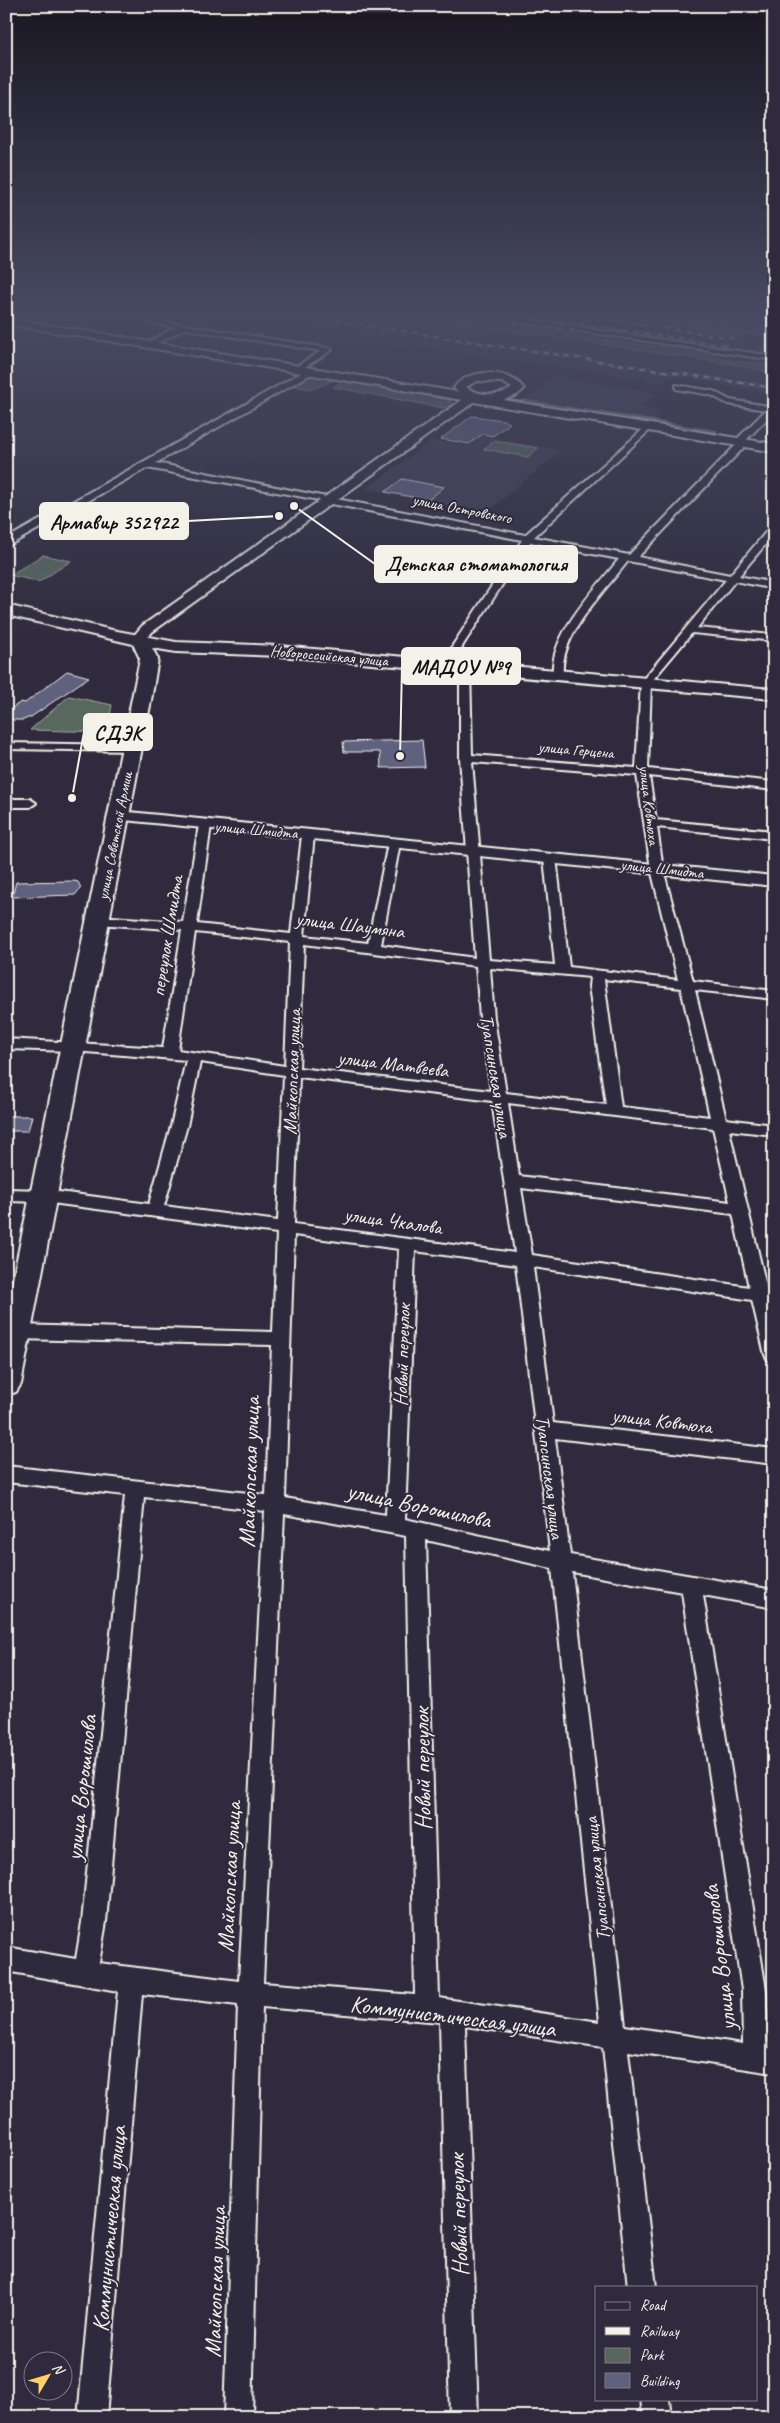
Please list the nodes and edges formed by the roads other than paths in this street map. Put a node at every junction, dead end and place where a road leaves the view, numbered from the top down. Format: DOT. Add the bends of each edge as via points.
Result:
graph roads {
  1 [pos="205,428"];
  2 [pos="429,428"];
  3 [pos="647,428"];
  4 [pos="661,428"];
  5 [pos="754,428"];
  6 [pos="741,442"];
  7 [pos="774,448"];
  8 [pos="144,464"];
  9 [pos="326,500"];
  10 [pos="774,528"];
  11 [pos="528,538"];
  12 [pos="769,540"];
  13 [pos="6,544"];
  14 [pos="629,558"];
  15 [pos="733,578"];
  16 [pos="774,586"];
  17 [pos="6,610"];
  18 [pos="689,630"];
  19 [pos="774,638"];
  20 [pos="138,639"];
  21 [pos="458,667"];
  22 [pos="558,675"];
  23 [pos="646,682"];
  24 [pos="774,694"];
  25 [pos="6,746"];
  26 [pos="132,748"];
  27 [pos="466,758"];
  28 [pos="642,772"];
  29 [pos="774,786"];
  30 [pos="6,803"];
  31 [pos="30,803"];
  32 [pos="119,816"];
  33 [pos="650,823"];
  34 [pos="205,825"];
  35 [pos="308,835"];
  36 [pos="774,835"];
  37 [pos="394,844"];
  38 [pos="473,851"];
  39 [pos="550,858"];
  40 [pos="657,868"];
  41 [pos="774,881"];
  42 [pos="98,920"];
  43 [pos="191,927"];
  44 [pos="297,939"];
  45 [pos="374,948"];
  46 [pos="482,963"];
  47 [pos="562,970"];
  48 [pos="597,974"];
  49 [pos="688,986"];
  50 [pos="774,995"];
  51 [pos="6,1044"];
  52 [pos="73,1046"];
  53 [pos="170,1054"];
  54 [pos="194,1057"];
  55 [pos="293,1072"];
  56 [pos="500,1098"];
  57 [pos="614,1111"];
  58 [pos="719,1124"];
  59 [pos="774,1130"];
  60 [pos="512,1181"];
  61 [pos="6,1195"];
  62 [pos="44,1196"];
  63 [pos="739,1209"];
  64 [pos="155,1210"];
  65 [pos="285,1227"];
  66 [pos="407,1245"];
  67 [pos="524,1260"];
  68 [pos="766,1296"];
  69 [pos="12,1339"];
  70 [pos="281,1339"];
  71 [pos="774,1355"];
  72 [pos="6,1384"];
  73 [pos="544,1429"];
  74 [pos="774,1457"];
  75 [pos="6,1474"];
  76 [pos="135,1488"];
  77 [pos="275,1504"];
  78 [pos="395,1525"];
  79 [pos="416,1530"];
  80 [pos="561,1562"];
  81 [pos="691,1584"];
  82 [pos="774,1599"];
  83 [pos="6,1959"];
  84 [pos="86,1973"];
  85 [pos="131,1981"];
  86 [pos="250,1994"];
  87 [pos="440,2011"];
  88 [pos="614,2037"];
  89 [pos="765,2060"];
  90 [pos="642,2286"];
  91 [pos="655,2400"];
  92 [pos="92,2417"];
  93 [pos="238,2417"];
  94 [pos="464,2417"];
  95 [pos="657,2417"];
  1 -- 8 [label="street"];
  2 -- 9 [label="main road"];
  3 -- 11 [label="street, Туапсинская улица"];
  4 -- 6 [label="main road"];
  5 -- 6 [label="street"];
  6 -- 7 [label="main road"];
  6 -- 14 [label="street"];
  8 -- 9 [label="street, улица Островского"];
  8 -- 13 [label="street"];
  9 -- 11 [label="street, улица Островского"];
  9 -- 20 [label="main road" via="147,629"];
  10 -- 12 [label="street"];
  11 -- 14 [label="street, улица Островского"];
  11 -- 21 [label="street, Туапсинская улица" via="458,645"];
  12 -- 15 [label="street"];
  14 -- 15 [label="street, улица Островского"];
  14 -- 22 [label="street" via="571,628 556,669"];
  15 -- 16 [label="street, улица Островского"];
  15 -- 18 [label="street"];
  17 -- 20 [label="main road, Новороссийская улица"];
  18 -- 19 [label="street"];
  18 -- 23 [label="street"];
  20 -- 21 [label="main road, Новороссийская улица" via="176,647 278,651"];
  20 -- 26 [label="main road, улица Советской Армии" via="148,659"];
  21 -- 22 [label="main road, Новороссийская улица"];
  21 -- 27 [label="street, Туапсинская улица"];
  22 -- 23 [label="main road, Новороссийская улица"];
  23 -- 24 [label="main road, Новороссийская улица"];
  23 -- 28 [label="street, улица Ковтюха"];
  25 -- 26 [label="street"];
  26 -- 32 [label="main road, улица Советской Армии"];
  27 -- 28 [label="street, улица Герцена"];
  27 -- 38 [label="street, Туапсинская улица"];
  28 -- 29 [label="street, улица Герцена"];
  28 -- 33 [label="street, улица Ковтюха"];
  30 -- 31 [label="street"];
  32 -- 34 [label="street, улица Шмидта"];
  32 -- 42 [label="main road, улица Советской Армии"];
  33 -- 36 [label="street"];
  33 -- 40 [label="street, улица Ковтюха"];
  34 -- 35 [label="street, улица Шмидта"];
  34 -- 43 [label="street, переулок Шмидта"];
  35 -- 37 [label="street, улица Шмидта"];
  35 -- 44 [label="street, Майкопская улица"];
  37 -- 38 [label="street, улица Шмидта"];
  37 -- 45 [label="street"];
  38 -- 39 [label="street, улица Шмидта"];
  38 -- 46 [label="street, Туапсинская улица"];
  39 -- 40 [label="street, улица Шмидта"];
  39 -- 47 [label="street"];
  40 -- 41 [label="street, улица Шмидта"];
  40 -- 49 [label="street, улица Ковтюха"];
  42 -- 43 [label="street, улица Шаумяна"];
  42 -- 52 [label="main road, улица Советской Армии"];
  43 -- 44 [label="street, улица Шаумяна"];
  43 -- 53 [label="street, переулок Шмидта"];
  44 -- 45 [label="street, улица Шаумяна"];
  44 -- 55 [label="street, Майкопская улица"];
  45 -- 46 [label="street, улица Шаумяна"];
  46 -- 47 [label="street, улица Шаумяна"];
  46 -- 56 [label="street, Туапсинская улица" via="486,1018"];
  47 -- 48 [label="street, улица Шаумяна"];
  48 -- 49 [label="street, улица Шаумяна"];
  48 -- 57 [label="street"];
  49 -- 50 [label="street, улица Шаумяна"];
  49 -- 58 [label="street, улица Ковтюха"];
  51 -- 52 [label="street, улица Матвеева"];
  52 -- 53 [label="street, улица Матвеева"];
  52 -- 62 [label="main road, улица Советской Армии"];
  53 -- 54 [label="street, улица Матвеева"];
  54 -- 55 [label="street, улица Матвеева"];
  54 -- 64 [label="street" via="179,1126"];
  55 -- 56 [label="street, улица Матвеева"];
  55 -- 65 [label="street, Майкопская улица"];
  56 -- 57 [label="street, улица Матвеева"];
  56 -- 60 [label="street, Туапсинская улица"];
  57 -- 58 [label="street, улица Матвеева"];
  58 -- 59 [label="street, улица Матвеева"];
  58 -- 63 [label="street, улица Ковтюха"];
  60 -- 63 [label="street"];
  60 -- 67 [label="street, Туапсинская улица"];
  61 -- 62 [label="street, улица Чкалова"];
  62 -- 64 [label="street, улица Чкалова"];
  62 -- 69 [label="main road, улица Советской Армии"];
  63 -- 68 [label="street, улица Ковтюха"];
  64 -- 65 [label="street, улица Чкалова"];
  65 -- 66 [label="street, улица Чкалова"];
  65 -- 70 [label="street, Майкопская улица"];
  66 -- 67 [label="street, улица Чкалова"];
  66 -- 78 [label="street, Новый переулок"];
  67 -- 68 [label="street, улица Чкалова"];
  67 -- 73 [label="street, Туапсинская улица"];
  68 -- 71 [label="street, улица Ковтюха"];
  69 -- 70 [label="street"];
  69 -- 72 [label="main road, улица Советской Армии"];
  70 -- 77 [label="street, Майкопская улица"];
  73 -- 74 [label="street, улица Ковтюха"];
  73 -- 80 [label="street, Туапсинская улица"];
  75 -- 76 [label="street, улица Ворошилова"];
  76 -- 77 [label="street, улица Ворошилова"];
  76 -- 84 [label="street, улица Ворошилова" via="94,1922"];
  77 -- 78 [label="street, улица Ворошилова"];
  77 -- 86 [label="street, Майкопская улица"];
  78 -- 79 [label="street, улица Ворошилова"];
  79 -- 80 [label="street, улица Ворошилова"];
  79 -- 87 [label="street, Новый переулок"];
  80 -- 81 [label="street, улица Ворошилова"];
  80 -- 88 [label="street, Туапсинская улица"];
  81 -- 82 [label="street, улица Ворошилова"];
  81 -- 89 [label="street, улица Ворошилова"];
  83 -- 84 [label="street, Коммунистическая улица"];
  84 -- 85 [label="street, Коммунистическая улица"];
  85 -- 86 [label="street, Коммунистическая улица"];
  85 -- 92 [label="street, Коммунистическая улица"];
  86 -- 87 [label="street, Коммунистическая улица"];
  86 -- 93 [label="street, Майкопская улица"];
  87 -- 88 [label="street, Коммунистическая улица"];
  87 -- 94 [label="street, Новый переулок"];
  88 -- 89 [label="street, Коммунистическая улица"];
  88 -- 90 [label="street, Туапсинская улица"];
  91 -- 95 [label="street"];
}
